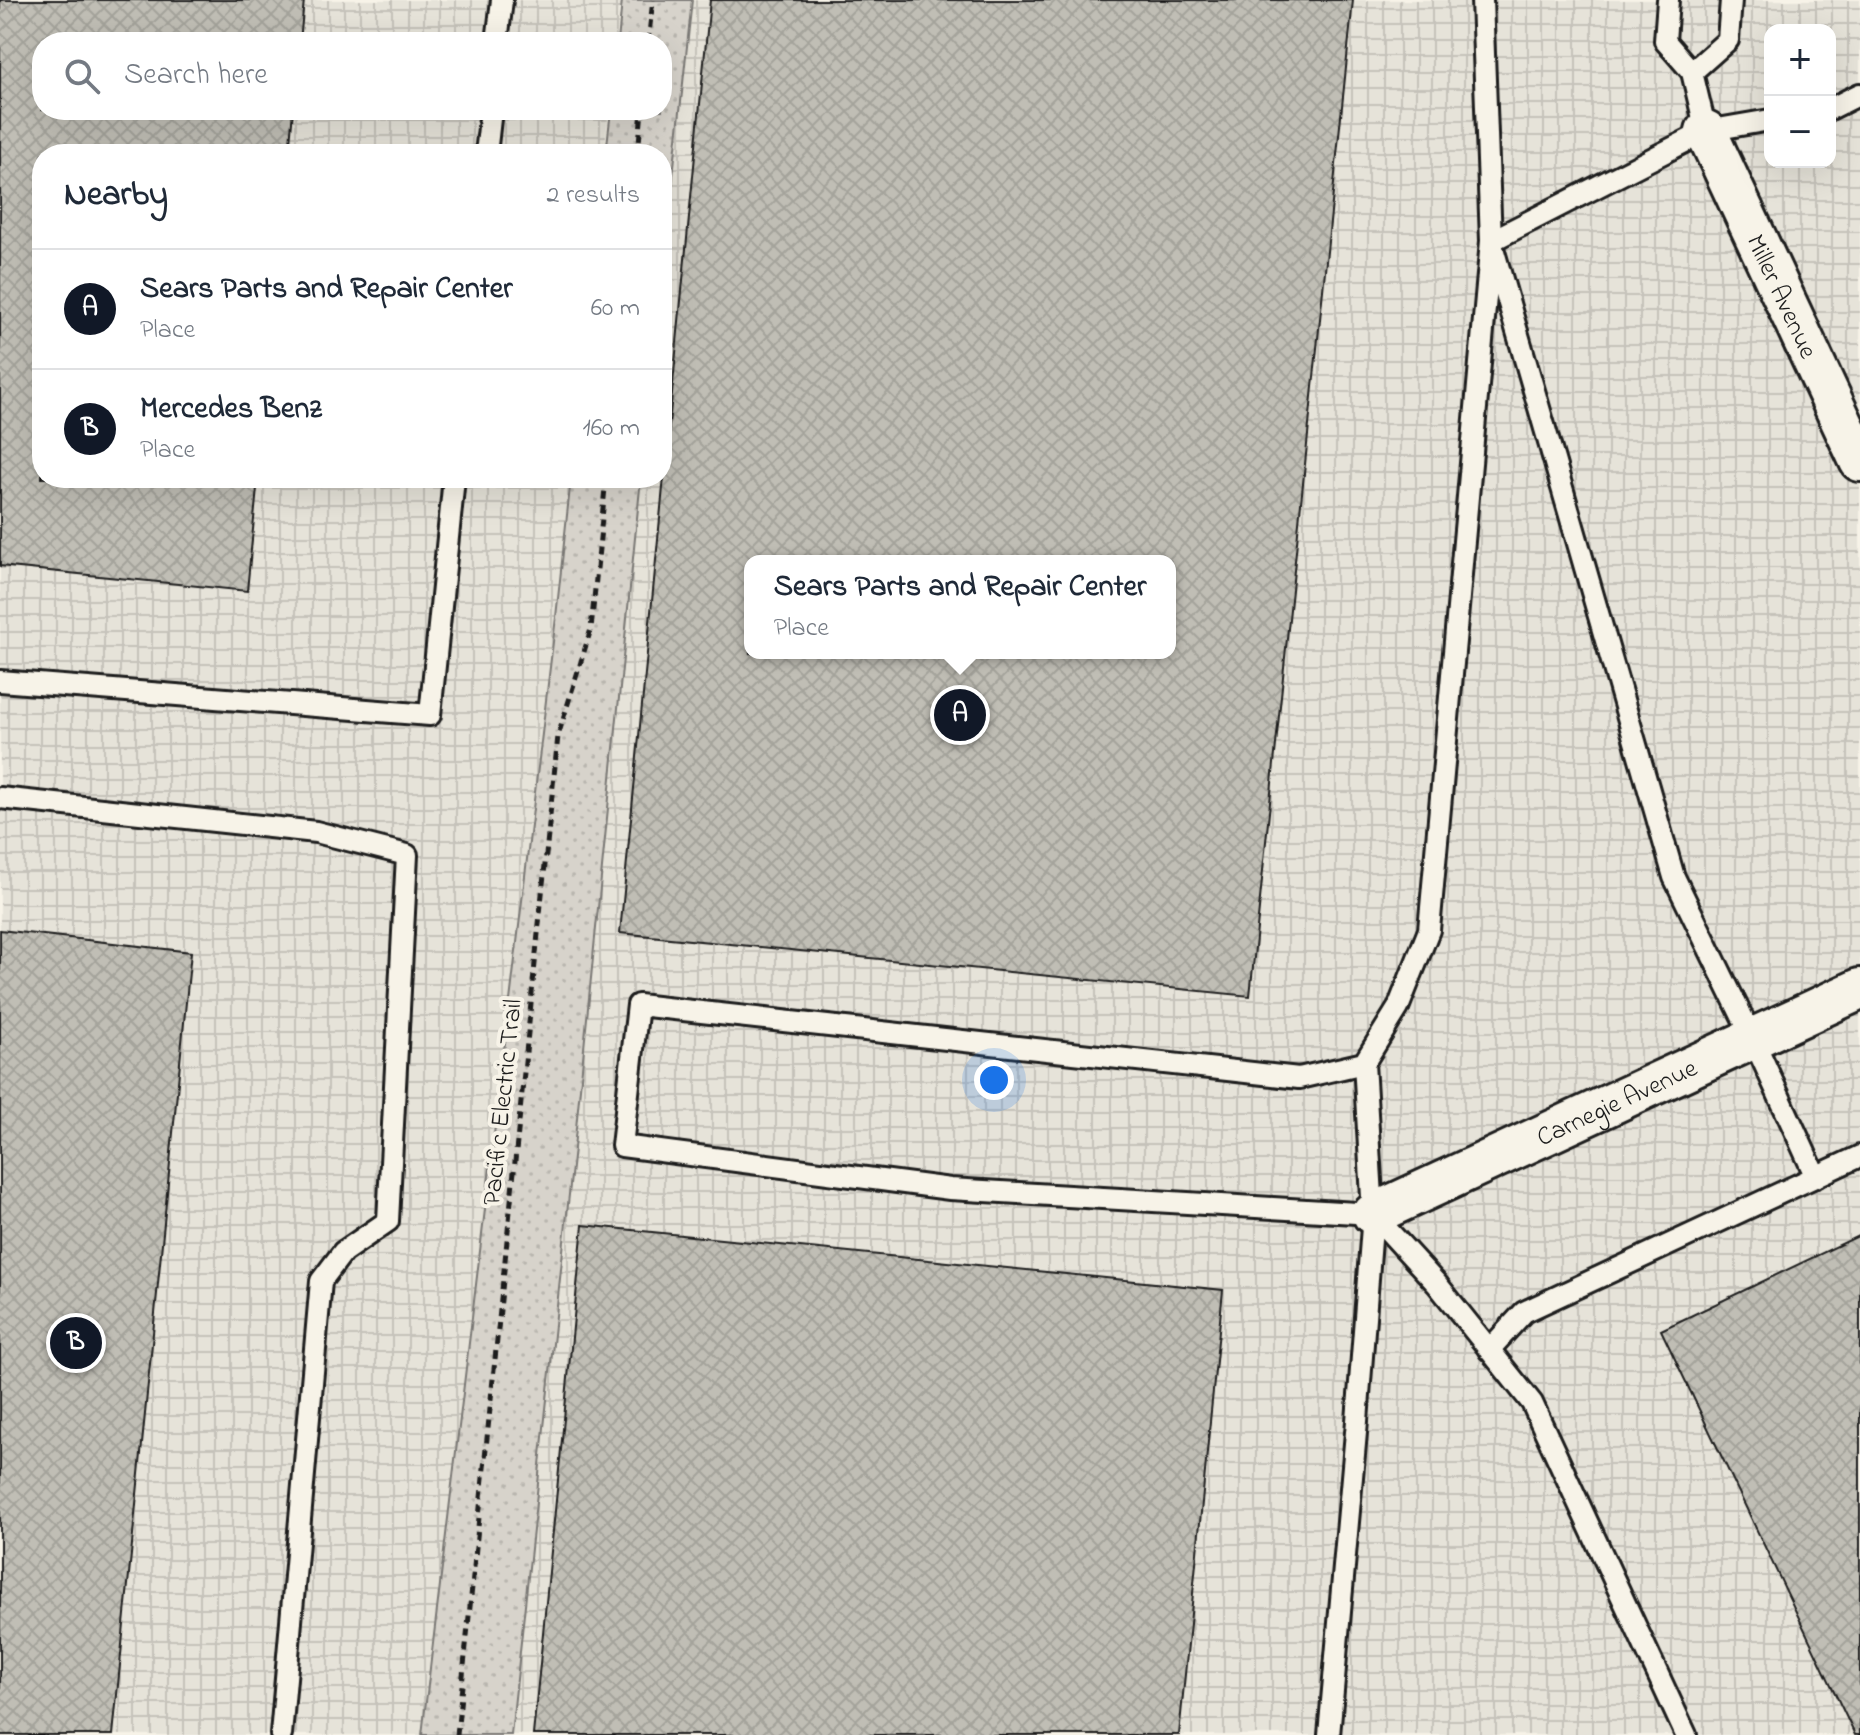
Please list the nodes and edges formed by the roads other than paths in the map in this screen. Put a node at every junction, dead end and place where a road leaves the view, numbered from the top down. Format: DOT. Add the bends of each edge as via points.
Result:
graph roads {
  1 [pos="502,0"];
  2 [pos="1482,0"];
  3 [pos="1668,0"];
  4 [pos="1731,0"];
  5 [pos="498,32"];
  6 [pos="1692,72"];
  7 [pos="1860,94"];
  8 [pos="1836,106"];
  9 [pos="490,120"];
  10 [pos="1764,121"];
  11 [pos="1706,131"];
  12 [pos="487,144"];
  13 [pos="1491,241"];
  14 [pos="1860,461"];
  15 [pos="453,488"];
  16 [pos="0,681"];
  17 [pos="0,798"];
  18 [pos="1860,989"];
  19 [pos="1753,1039"];
  20 [pos="1364,1063"];
  21 [pos="1860,1156"];
  22 [pos="1816,1177"];
  23 [pos="1373,1214"];
  24 [pos="1489,1350"];
  25 [pos="281,1735"];
  26 [pos="1329,1735"];
  27 [pos="1686,1735"];
  1 -- 5 [label="lane"];
  2 -- 13 [label="lane"];
  3 -- 6 [label="lane" via="1665,41"];
  4 -- 6 [label="lane" via="1728,40"];
  6 -- 11 [label="lane"];
  7 -- 8 [label="lane"];
  9 -- 12 [label="lane"];
  10 -- 11 [label="lane"];
  11 -- 13 [label="lane"];
  11 -- 14 [label="street, Miller Avenue"];
  13 -- 19 [label="lane" via="1674,877"];
  13 -- 20 [label="lane" via="1429,930 1398,1008"];
  15 -- 16 [label="lane" via="430,715"];
  17 -- 25 [label="lane" via="316,832 407,855 388,1221 343,1252 321,1281"];
  18 -- 19 [label="street, Carnegie Avenue"];
  19 -- 22 [label="lane"];
  19 -- 23 [label="street, Carnegie Avenue"];
  20 -- 23 [label="lane"];
  20 -- 23 [label="lane" via="1299,1078 638,1005 622,1146 950,1189"];
  21 -- 22 [label="lane"];
  22 -- 24 [label="lane" via="1524,1312"];
  23 -- 24 [label="lane"];
  23 -- 26 [label="lane"];
  24 -- 27 [label="lane" via="1532,1403"];
}
